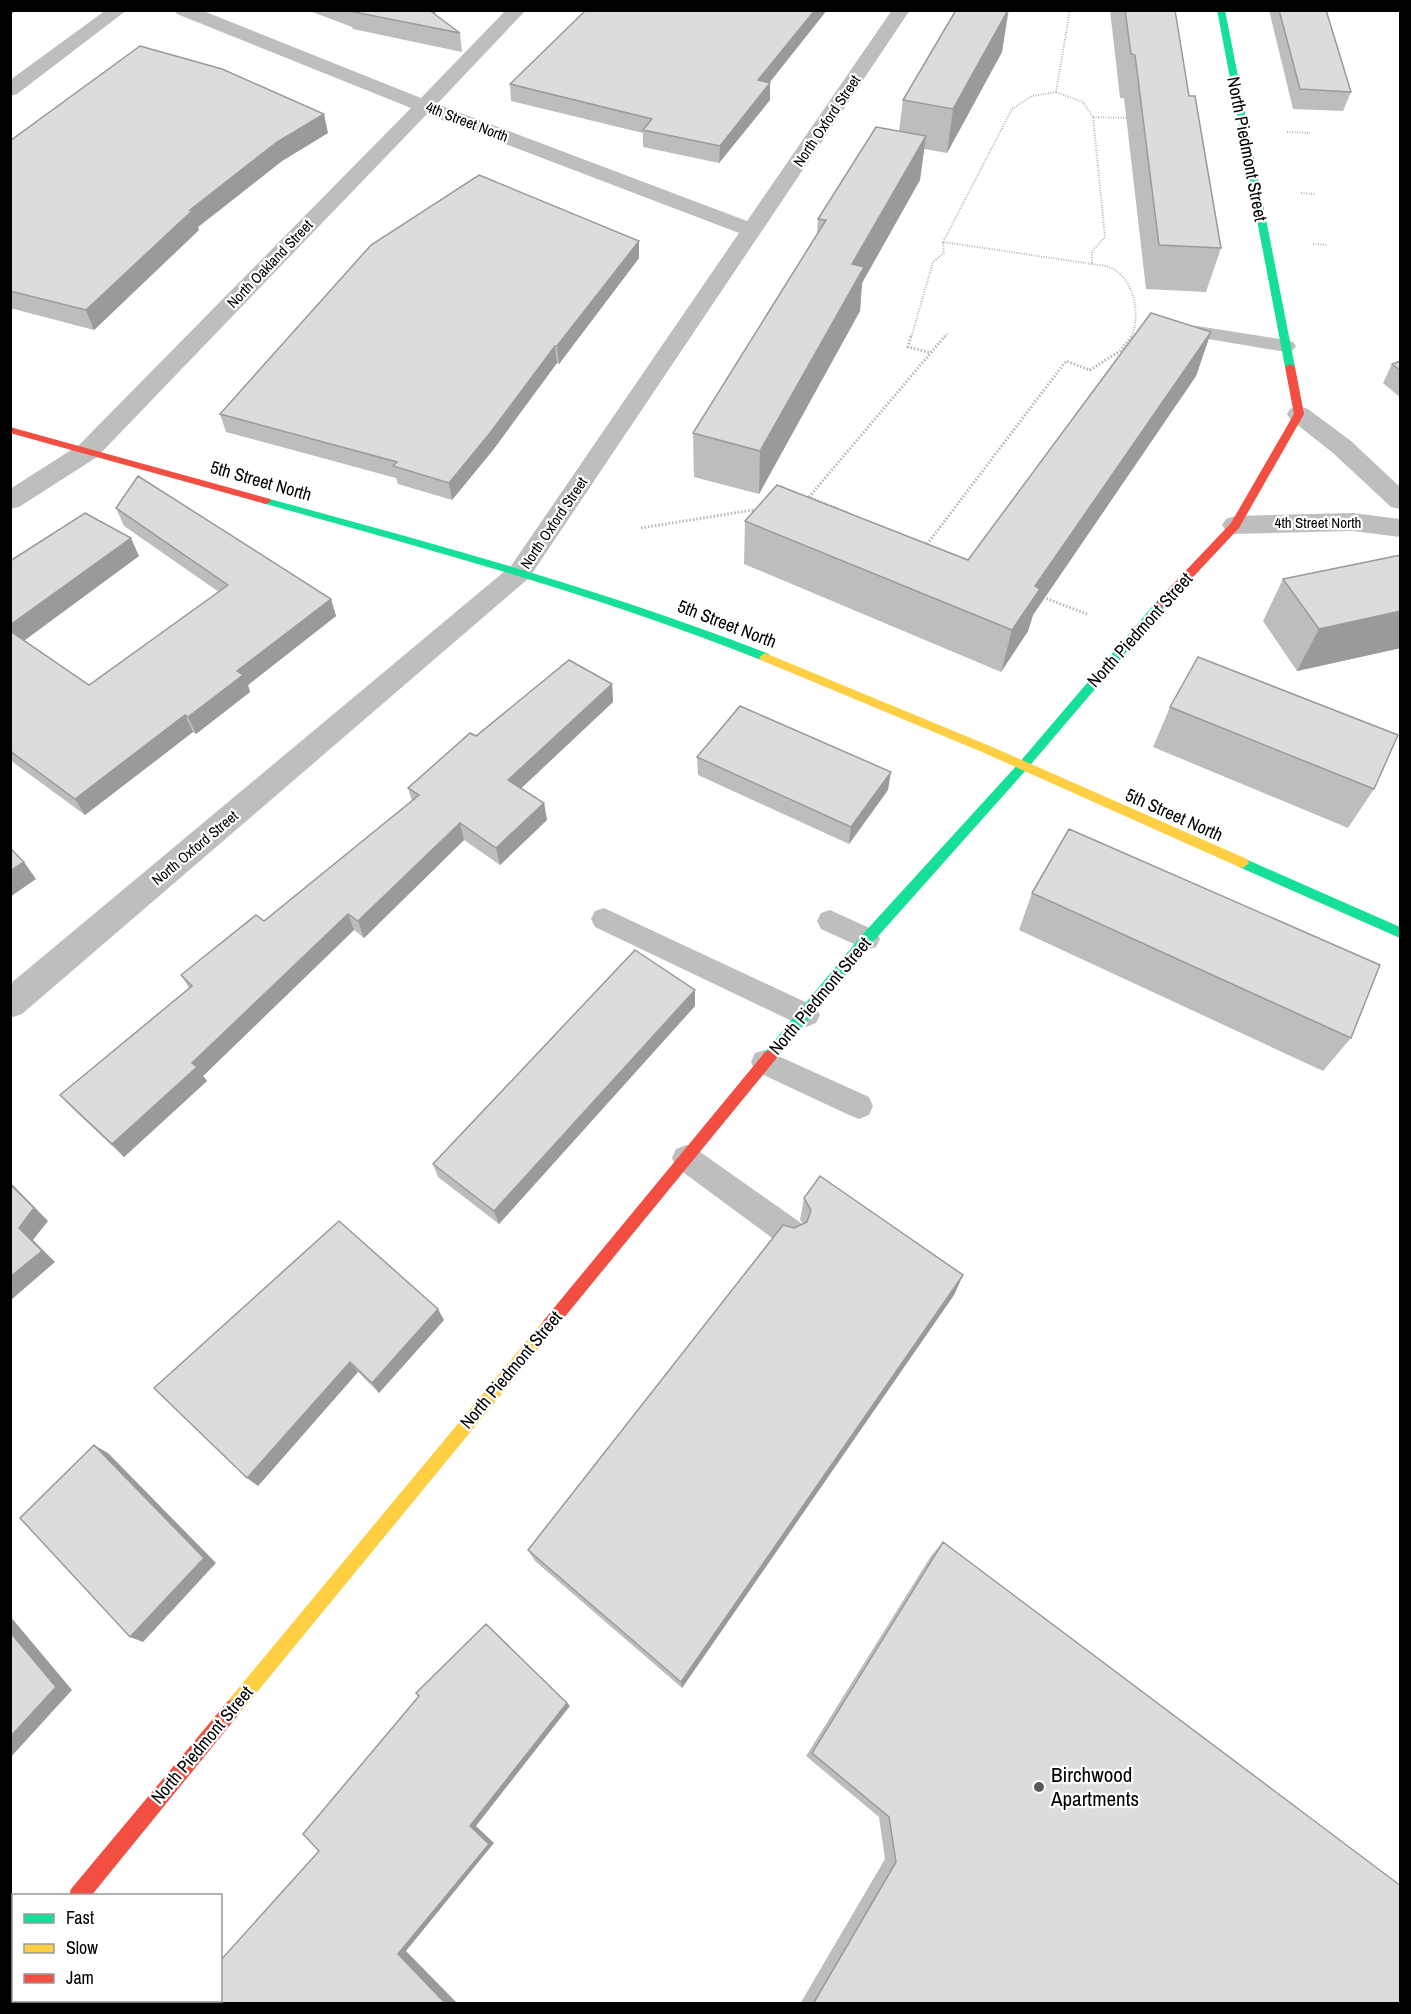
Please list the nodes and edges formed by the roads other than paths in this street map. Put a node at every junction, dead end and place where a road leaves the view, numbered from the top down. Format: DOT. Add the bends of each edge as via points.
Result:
graph roads {
  1 [pos="118,10"];
  2 [pos="183,10"];
  3 [pos="517,10"];
  4 [pos="901,10"];
  5 [pos="1221,10"];
  6 [pos="10,90"];
  7 [pos="424,106"];
  8 [pos="753,231"];
  9 [pos="1197,332"];
  10 [pos="1286,346"];
  11 [pos="1299,414"];
  12 [pos="10,430"];
  13 [pos="88,451"];
  14 [pos="10,501"];
  15 [pos="1401,501"];
  16 [pos="1235,525"];
  17 [pos="1401,528"];
  18 [pos="520,572"];
  19 [pos="1022,767"];
  20 [pos="604,919"];
  21 [pos="830,921"];
  22 [pos="1401,933"];
  23 [pos="867,939"];
  24 [pos="10,1004"];
  25 [pos="806,1015"];
  26 [pos="765,1062"];
  27 [pos="859,1106"];
  28 [pos="686,1158"];
  29 [pos="790,1233"];
  30 [pos="80,1894"];
  1 -- 6 [label="street"];
  2 -- 7 [label="street, 4th Street North"];
  3 -- 7 [label="street, North Oakland Street"];
  4 -- 8 [label="street, North Oxford Street"];
  5 -- 10 [label="street, North Piedmont Street"];
  7 -- 8 [label="street, 4th Street North"];
  7 -- 13 [label="street, North Oakland Street"];
  8 -- 18 [label="street, North Oxford Street"];
  9 -- 10 [label="lane"];
  10 -- 11 [label="street, North Piedmont Street"];
  11 -- 15 [label="street"];
  11 -- 16 [label="street, North Piedmont Street"];
  12 -- 13 [label="street, 5th Street North"];
  13 -- 14 [label="street, North Oakland Street"];
  13 -- 18 [label="street, 5th Street North"];
  16 -- 17 [label="street, 4th Street North" via="1353,522"];
  16 -- 19 [label="street, North Piedmont Street" via="1135,633"];
  18 -- 19 [label="street, 5th Street North" via="712,635"];
  18 -- 24 [label="street, North Oxford Street"];
  19 -- 22 [label="street, 5th Street North"];
  19 -- 23 [label="street, North Piedmont Street"];
  20 -- 25 [label="lane"];
  21 -- 23 [label="lane"];
  23 -- 25 [label="street, North Piedmont Street"];
  25 -- 26 [label="street, North Piedmont Street"];
  26 -- 27 [label="lane"];
  26 -- 28 [label="street, North Piedmont Street"];
  28 -- 29 [label="lane"];
  28 -- 30 [label="street, North Piedmont Street"];
}
